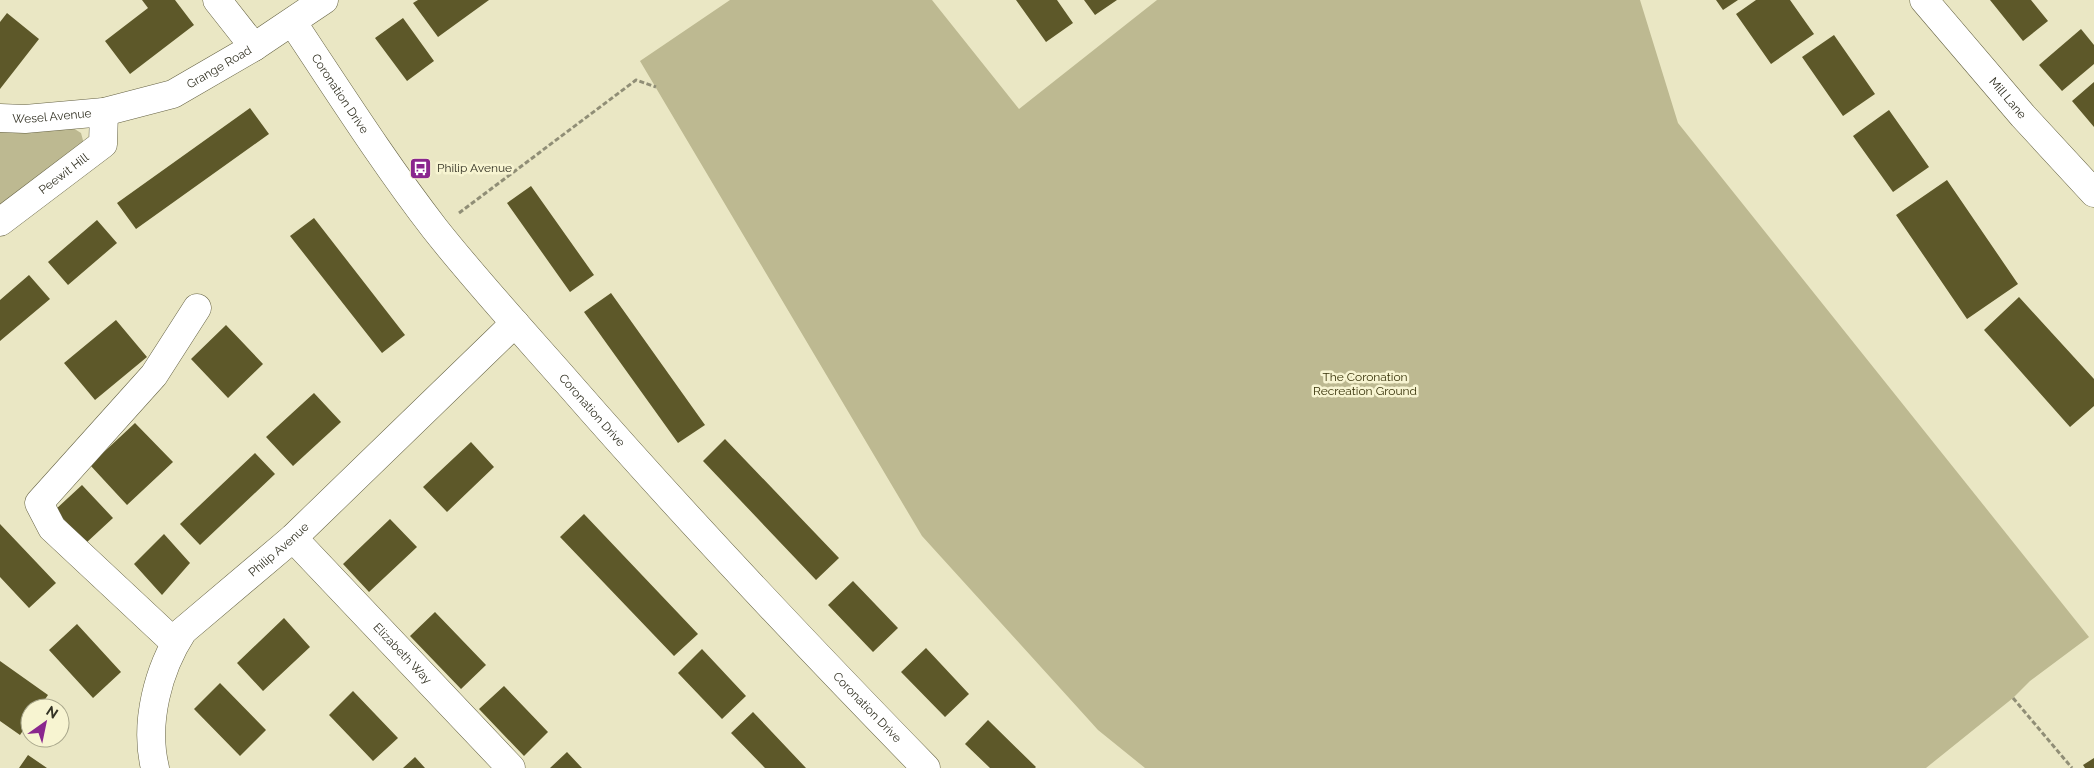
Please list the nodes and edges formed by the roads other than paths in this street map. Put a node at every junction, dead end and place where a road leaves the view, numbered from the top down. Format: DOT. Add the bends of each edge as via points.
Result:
graph roads {
  1 [pos="217,0"];
  2 [pos="324,0"];
  3 [pos="1924,0"];
  4 [pos="292,23"];
  5 [pos="254,47"];
  6 [pos="104,112"];
  7 [pos="0,118"];
  8 [pos="2094,193"];
  9 [pos="0,222"];
  10 [pos="198,308"];
  11 [pos="515,323"];
  12 [pos="293,538"];
  13 [pos="175,644"];
  14 [pos="156,768"];
  15 [pos="511,768"];
  16 [pos="926,768"];
  1 -- 5 [label="street"];
  2 -- 4 [label="street, Grange Road"];
  3 -- 8 [label="street, Mill Lane"];
  4 -- 5 [label="street, Grange Road"];
  4 -- 11 [label="street, Coronation Drive" via="436,230"];
  5 -- 6 [label="street, Grange Road" via="173,94"];
  6 -- 7 [label="street, Wesel Avenue"];
  6 -- 9 [label="street, Peewit Hill" via="103,144"];
  10 -- 13 [label="street" via="154,375 39,503 52,528"];
  11 -- 12 [label="street, Philip Avenue"];
  11 -- 16 [label="street, Coronation Drive" via="658,486 818,658"];
  12 -- 13 [label="street, Philip Avenue" via="197,618"];
  12 -- 15 [label="street, Elizabeth Way"];
  13 -- 14 [label="street, Philip Avenue" via="161,680 151,722"];
}
